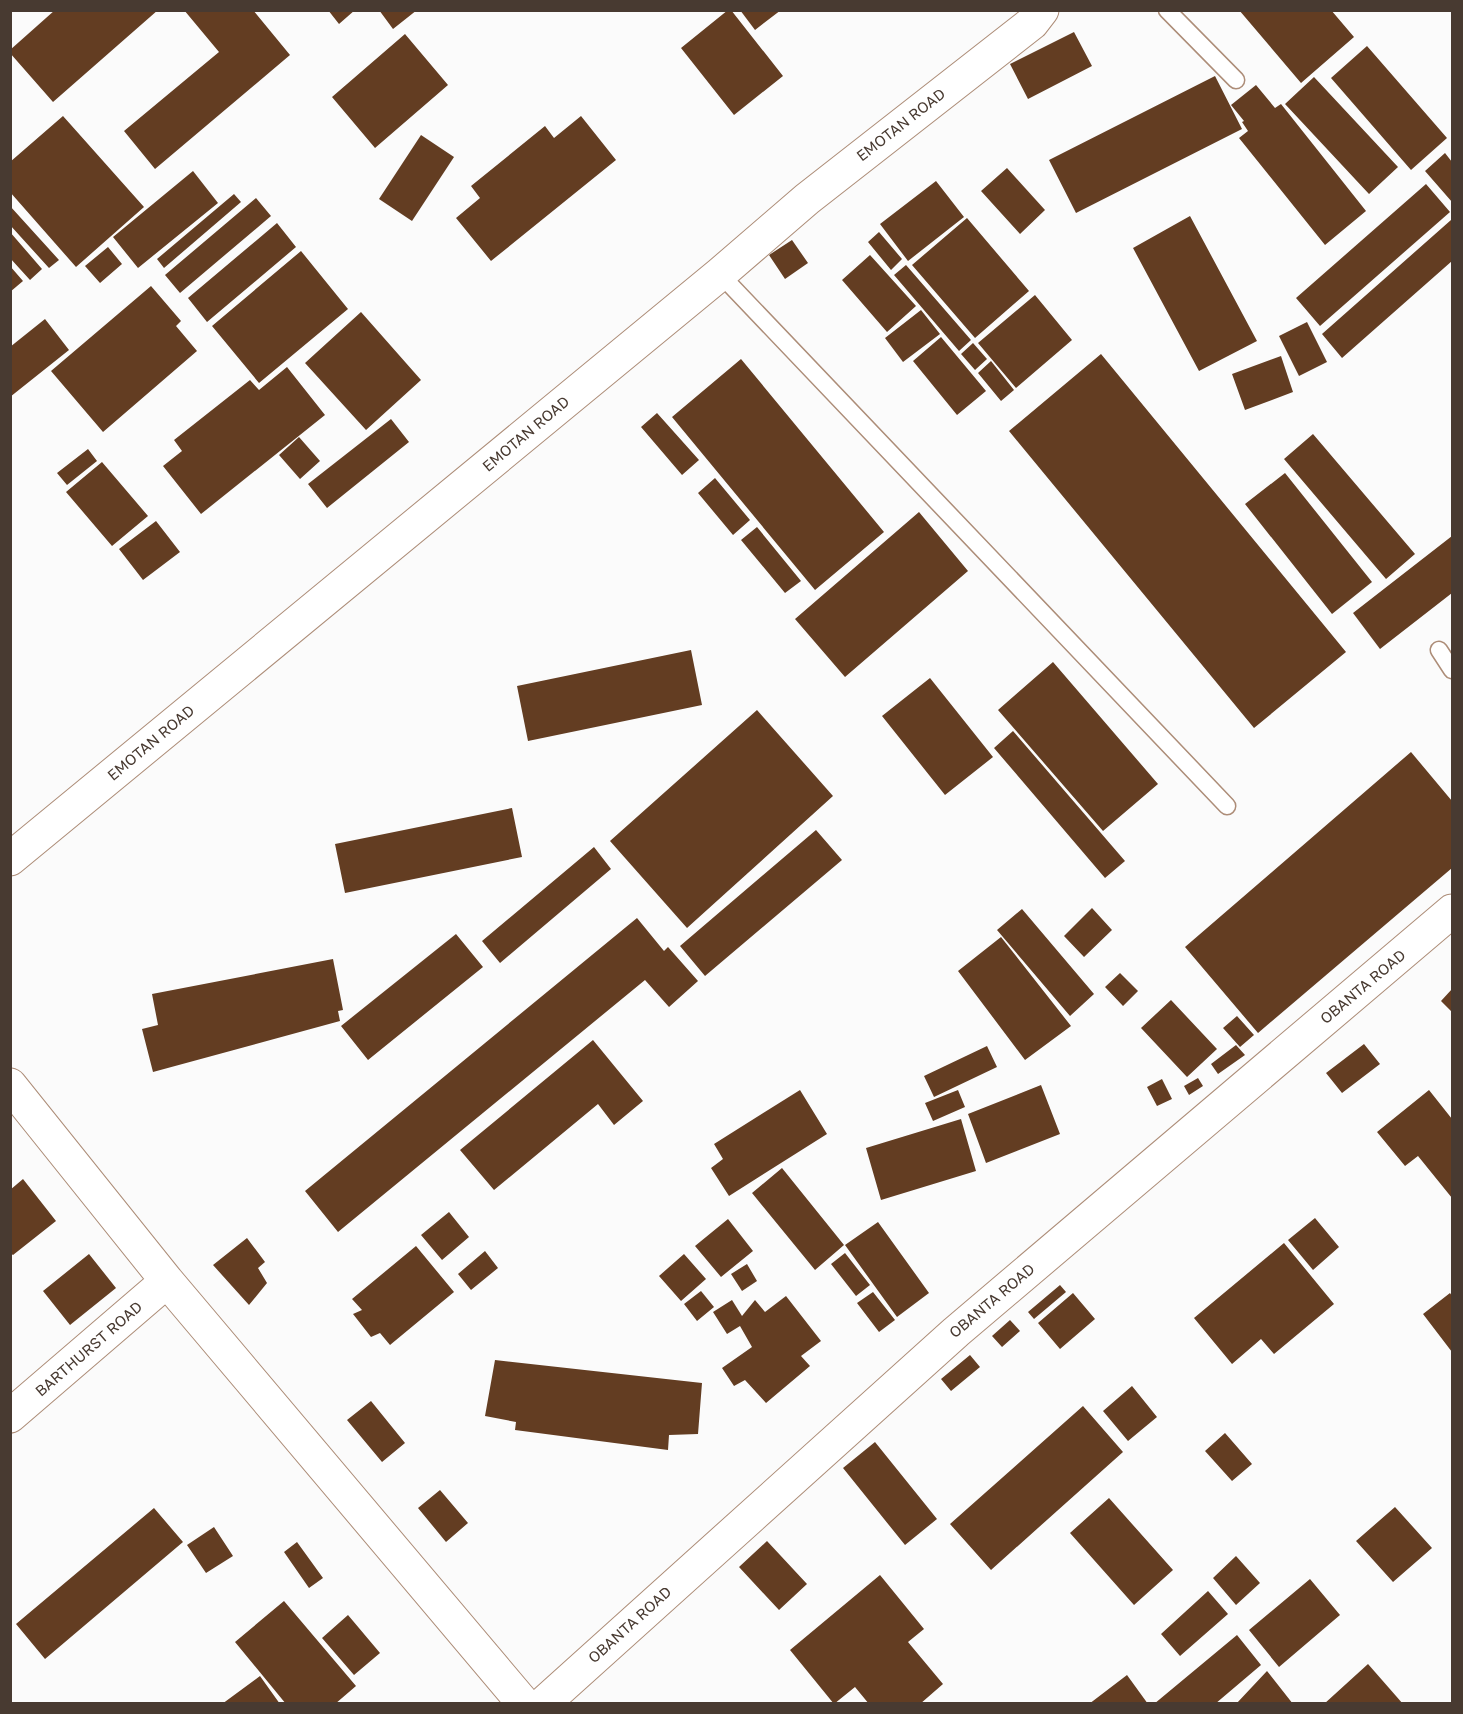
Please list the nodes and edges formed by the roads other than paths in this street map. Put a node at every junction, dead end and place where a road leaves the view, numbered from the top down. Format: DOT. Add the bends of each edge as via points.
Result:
graph roads {
  1 [pos="1042,10"];
  2 [pos="1167,10"];
  3 [pos="1236,80"];
  4 [pos="720,274"];
  5 [pos="1439,650"];
  6 [pos="1452,670"];
  7 [pos="1227,806"];
  8 [pos="10,859"];
  9 [pos="1452,911"];
  10 [pos="10,1085"];
  11 [pos="167,1281"];
  12 [pos="10,1416"];
  13 [pos="524,1704"];
  14 [pos="543,1704"];
  1 -- 4 [label="street, EMOTAN ROAD" via="1032,23 807,199"];
  2 -- 3 [label="lane"];
  4 -- 7 [label="lane"];
  4 -- 8 [label="street, EMOTAN ROAD"];
  5 -- 6 [label="lane"];
  9 -- 14 [label="street, OBANTA ROAD" via="956,1332"];
  10 -- 11 [label="street"];
  11 -- 12 [label="street, BARTHURST ROAD"];
  11 -- 13 [label="street"];
}
